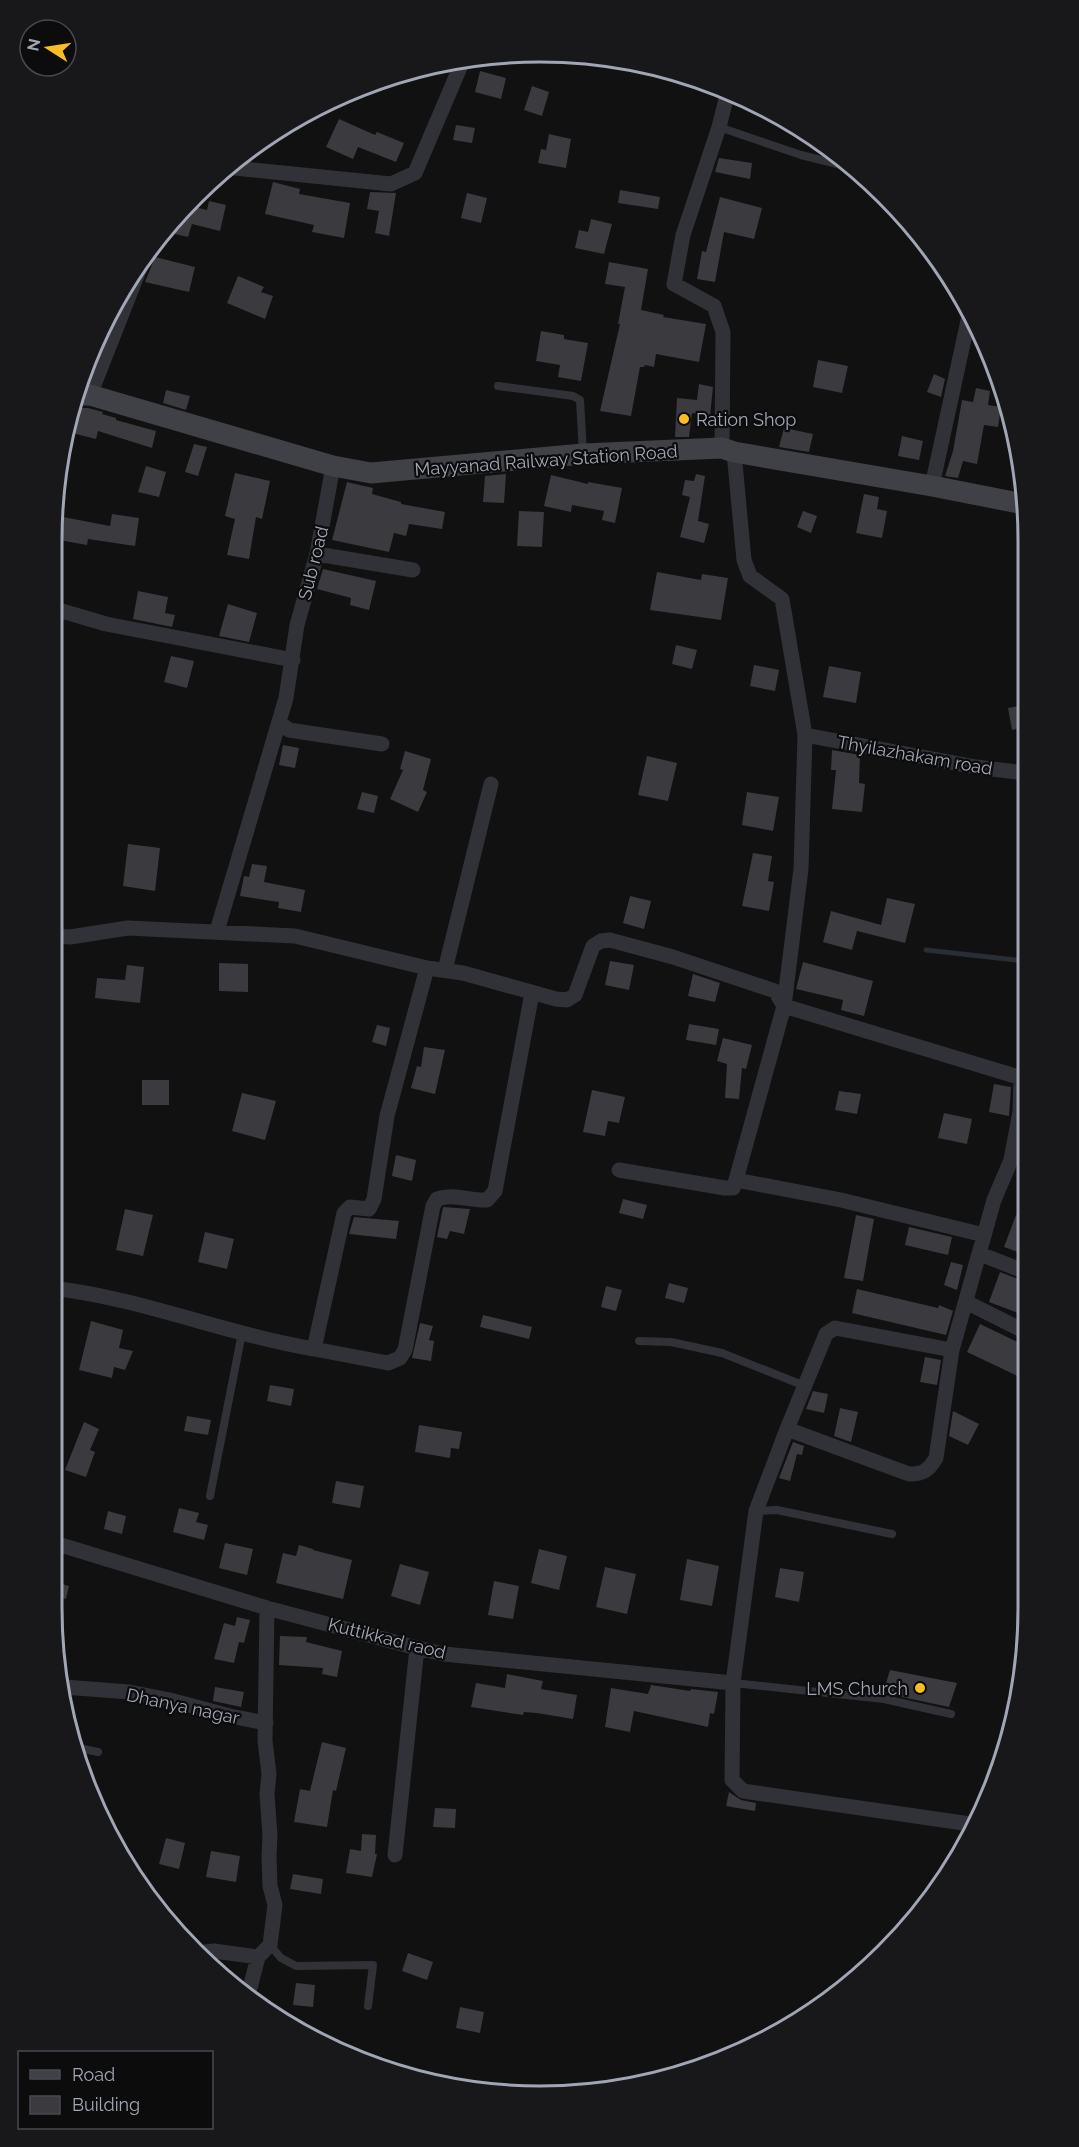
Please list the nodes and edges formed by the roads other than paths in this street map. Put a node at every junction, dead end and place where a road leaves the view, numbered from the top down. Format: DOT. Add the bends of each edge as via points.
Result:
graph roads {
  1 [pos="459,69"];
  2 [pos="726,100"];
  3 [pos="719,127"];
  4 [pos="834,163"];
  5 [pos="239,168"];
  6 [pos="116,319"];
  7 [pos="967,326"];
  8 [pos="93,371"];
  9 [pos="498,386"];
  10 [pos="84,396"];
  11 [pos="728,450"];
  12 [pos="583,454"];
  13 [pos="333,466"];
  14 [pos="932,486"];
  15 [pos="1015,502"];
  16 [pos="317,554"];
  17 [pos="414,570"];
  18 [pos="62,612"];
  19 [pos="293,660"];
  20 [pos="279,722"];
  21 [pos="805,735"];
  22 [pos="382,744"];
  23 [pos="1018,772"];
  24 [pos="491,784"];
  25 [pos="217,931"];
  26 [pos="62,937"];
  27 [pos="427,968"];
  28 [pos="445,970"];
  29 [pos="532,993"];
  30 [pos="784,1006"];
  31 [pos="1018,1074"];
  32 [pos="1018,1126"];
  33 [pos="619,1170"];
  34 [pos="736,1180"];
  35 [pos="984,1235"];
  36 [pos="980,1254"];
  37 [pos="1018,1269"];
  38 [pos="62,1290"];
  39 [pos="966,1302"];
  40 [pos="1018,1328"];
  41 [pos="242,1333"];
  42 [pos="639,1341"];
  43 [pos="314,1349"];
  44 [pos="952,1350"];
  45 [pos="805,1386"];
  46 [pos="787,1429"];
  47 [pos="210,1496"];
  48 [pos="756,1511"];
  49 [pos="892,1534"];
  50 [pos="62,1545"];
  51 [pos="267,1608"];
  52 [pos="417,1648"];
  53 [pos="733,1683"];
  54 [pos="69,1687"];
  55 [pos="951,1714"];
  56 [pos="266,1724"];
  57 [pos="83,1749"];
  58 [pos="98,1752"];
  59 [pos="966,1823"];
  60 [pos="395,1856"];
  61 [pos="270,1946"];
  62 [pos="209,1952"];
  63 [pos="258,1957"];
  64 [pos="250,1988"];
  65 [pos="368,2006"];
  1 -- 5 [label="street" via="416,173 392,184"];
  2 -- 3 [label="street"];
  3 -- 4 [label="lane"];
  3 -- 11 [label="street" via="683,235 674,284 714,306 723,332"];
  6 -- 8 [label="street"];
  7 -- 14 [label="street"];
  9 -- 12 [label="lane" via="580,400"];
  10 -- 13 [label="main road, Mayyanad Railway Station Road"];
  11 -- 12 [label="main road, Mayyanad Railway Station Road"];
  11 -- 14 [label="main road, Mayyanad Railway Station Road"];
  11 -- 21 [label="street" via="744,560 750,576 782,599"];
  12 -- 13 [label="main road, Mayyanad Railway Station Road" via="371,473"];
  13 -- 16 [label="street, Sub road"];
  14 -- 15 [label="main road, Mayyanad Railway Station Road"];
  16 -- 17 [label="street"];
  16 -- 19 [label="street, Sub road" via="297,625"];
  18 -- 19 [label="street" via="148,633"];
  19 -- 20 [label="street, Sub road"];
  20 -- 22 [label="street" via="289,730"];
  20 -- 25 [label="street, Sub road"];
  21 -- 23 [label="street, Thyilazhakam road" via="976,768"];
  21 -- 30 [label="street" via="801,869"];
  24 -- 28 [label="street"];
  25 -- 26 [label="street" via="128,928"];
  25 -- 27 [label="street" via="295,936"];
  27 -- 28 [label="street"];
  27 -- 43 [label="street" via="387,1116 374,1199 369,1209 350,1207 344,1213"];
  28 -- 29 [label="street"];
  29 -- 30 [label="street" via="567,1000 575,994 593,946 610,940 775,991"];
  29 -- 43 [label="street" via="495,1191 488,1200 447,1196 437,1199 433,1206 405,1350 400,1358 388,1363"];
  30 -- 31 [label="street"];
  30 -- 34 [label="street"];
  32 -- 35 [label="street" via="1011,1160"];
  33 -- 34 [label="street" via="725,1188 733,1188"];
  34 -- 35 [label="street" via="841,1200"];
  35 -- 36 [label="street"];
  36 -- 37 [label="street"];
  36 -- 39 [label="street"];
  38 -- 41 [label="street" via="130,1301"];
  39 -- 40 [label="street"];
  39 -- 44 [label="street"];
  41 -- 43 [label="street"];
  41 -- 47 [label="lane"];
  42 -- 45 [label="lane" via="671,1342 722,1353"];
  44 -- 45 [label="street" via="836,1328 826,1334"];
  44 -- 46 [label="street" via="936,1458 921,1474 909,1474"];
  45 -- 46 [label="street"];
  46 -- 48 [label="street"];
  48 -- 49 [label="lane" via="777,1509"];
  48 -- 53 [label="street"];
  50 -- 51 [label="street, Kuttikkad raod"];
  51 -- 52 [label="street, Kuttikkad raod"];
  51 -- 56 [label="street"];
  52 -- 53 [label="street, Kuttikkad raod"];
  52 -- 60 [label="street"];
  53 -- 55 [label="lane" via="884,1699"];
  53 -- 59 [label="street" via="732,1780 743,1791"];
  54 -- 56 [label="street, Dhanya nagar" via="129,1692"];
  56 -- 61 [label="street" via="270,1886 274,1905"];
  57 -- 58 [label="lane"];
  61 -- 63 [label="street"];
  61 -- 65 [label="lane" via="296,1966 373,1965"];
  62 -- 63 [label="street"];
  63 -- 64 [label="street"];
}
